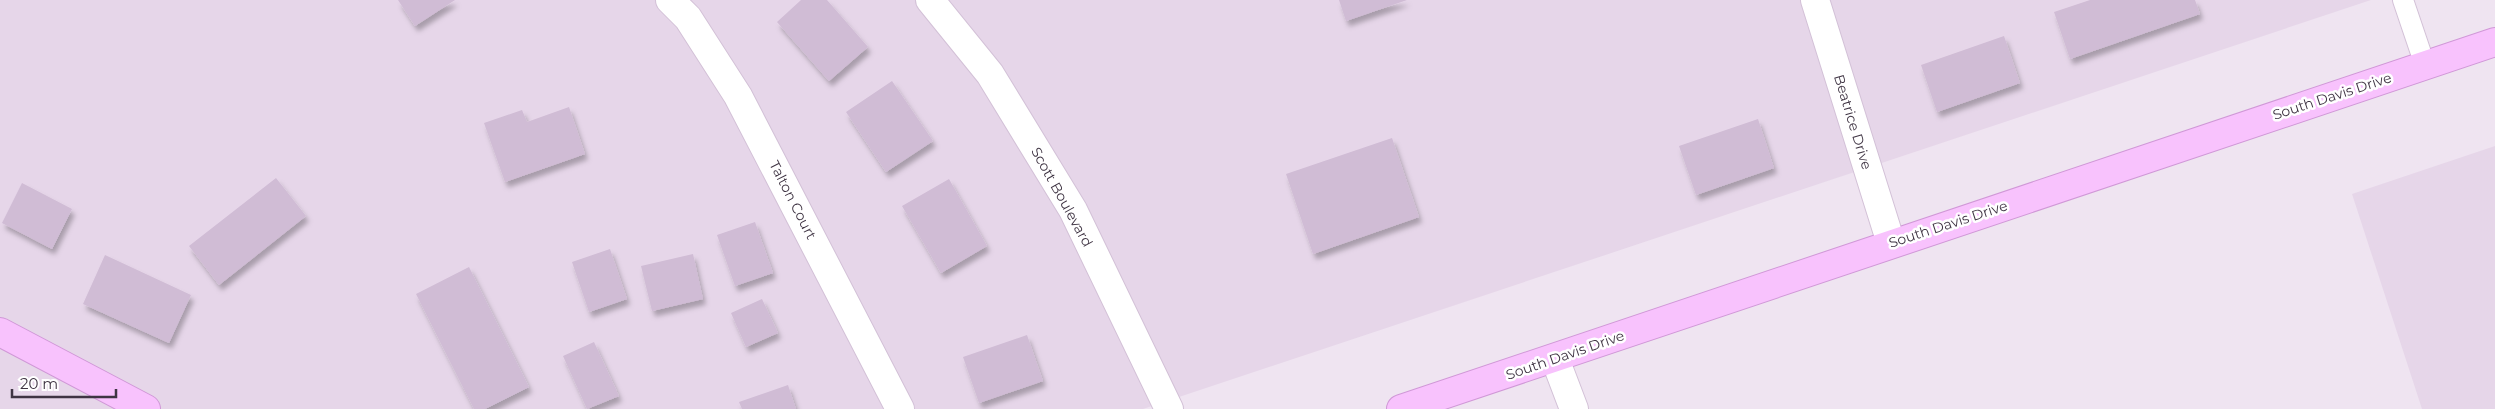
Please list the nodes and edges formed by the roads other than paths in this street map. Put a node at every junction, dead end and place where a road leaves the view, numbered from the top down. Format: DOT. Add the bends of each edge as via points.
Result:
graph roads {
  1 [pos="670,0"];
  2 [pos="930,0"];
  3 [pos="1815,0"];
  4 [pos="2403,0"];
  5 [pos="2495,42"];
  6 [pos="2425,65"];
  7 [pos="1891,243"];
  8 [pos="0,332"];
  9 [pos="1555,359"];
  10 [pos="146,409"];
  11 [pos="900,409"];
  12 [pos="1169,409"];
  13 [pos="1401,409"];
  14 [pos="1574,409"];
  1 -- 11 [label="street, Talton Court" via="688,18 738,96"];
  2 -- 12 [label="street, Scott Boulevard" via="990,74 1073,210"];
  3 -- 7 [label="street, Beatrice Drive"];
  4 -- 6 [label="lane"];
  5 -- 6 [label="street, South Davis Drive"];
  6 -- 7 [label="street, South Davis Drive"];
  7 -- 9 [label="street, South Davis Drive"];
  8 -- 10 [label="street"];
  9 -- 13 [label="street, South Davis Drive"];
  9 -- 14 [label="street"];
}
